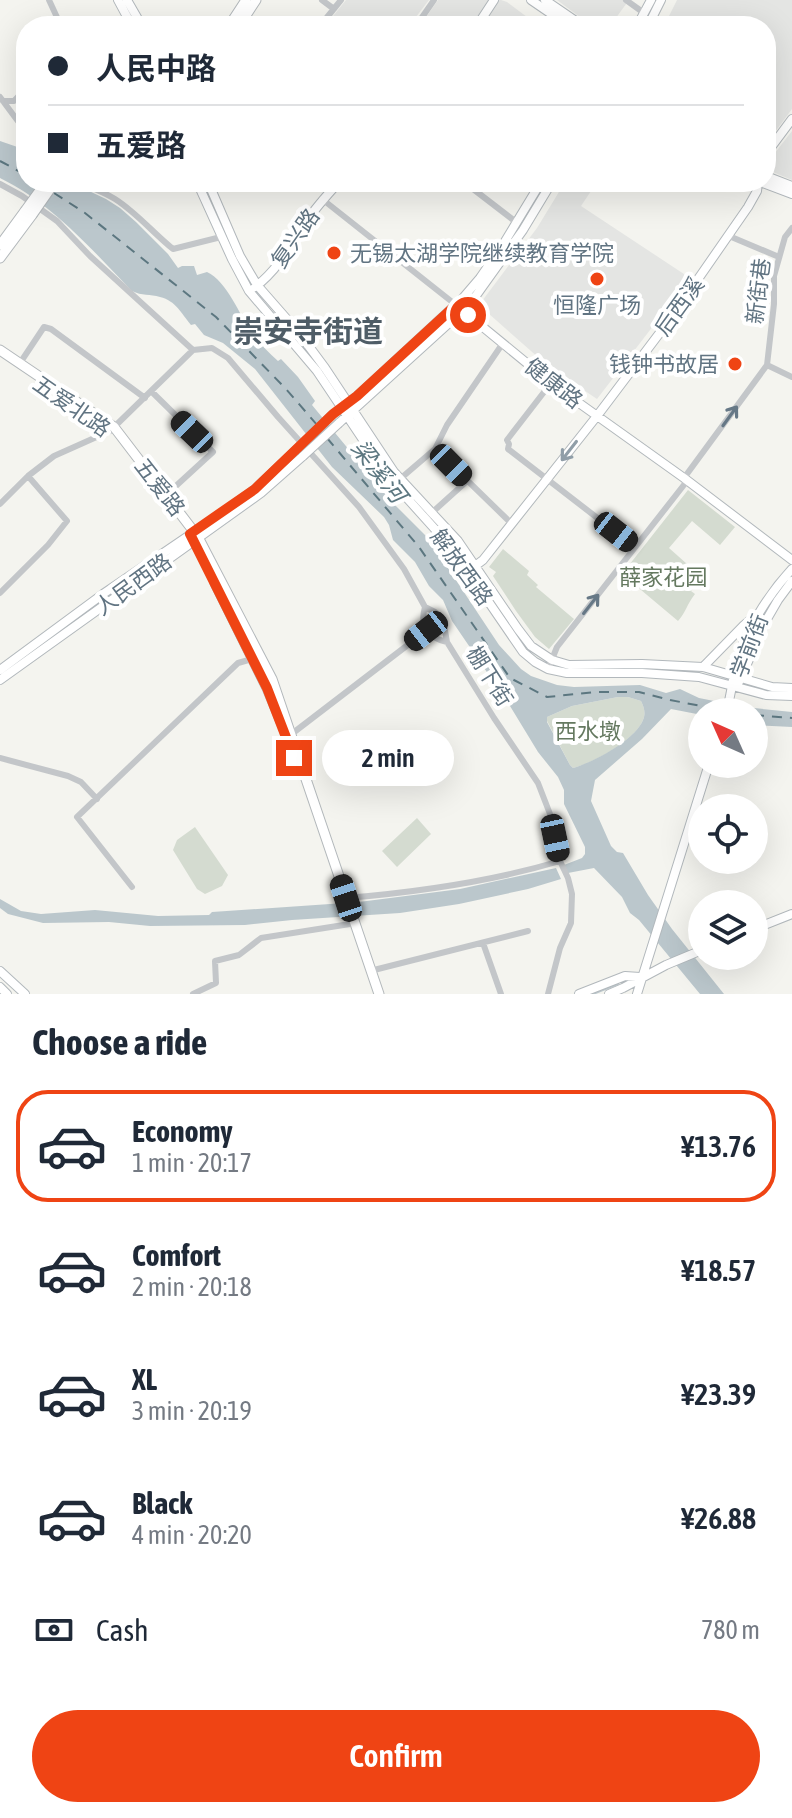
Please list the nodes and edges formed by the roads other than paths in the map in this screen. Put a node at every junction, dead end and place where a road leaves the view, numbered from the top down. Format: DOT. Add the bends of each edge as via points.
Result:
graph roads {
  1 [pos="322,0"];
  2 [pos="341,0"];
  3 [pos="531,0"];
  4 [pos="545,0"];
  5 [pos="626,0"];
  6 [pos="651,0"];
  7 [pos="334,9"];
  8 [pos="644,13"];
  9 [pos="328,16"];
  10 [pos="554,16"];
  11 [pos="568,16"];
  12 [pos="642,16"];
  13 [pos="2,99"];
  14 [pos="16,118"];
  15 [pos="792,119"];
  16 [pos="776,141"];
  17 [pos="0,184"];
  18 [pos="40,192"];
  19 [pos="46,192"];
  20 [pos="101,192"];
  21 [pos="201,192"];
  22 [pos="212,192"];
  23 [pos="329,192"];
  24 [pos="477,192"];
  25 [pos="535,192"];
  26 [pos="546,192"];
  27 [pos="756,192"];
  28 [pos="322,199"];
  29 [pos="28,213"];
  30 [pos="516,222"];
  31 [pos="792,228"];
  32 [pos="729,236"];
  33 [pos="221,237"];
  34 [pos="0,245"];
  35 [pos="779,257"];
  36 [pos="0,258"];
  37 [pos="253,288"];
  38 [pos="459,308"];
  39 [pos="503,343"];
  40 [pos="0,350"];
  41 [pos="193,350"];
  42 [pos="0,356"];
  43 [pos="20,363"];
  44 [pos="767,365"];
  45 [pos="792,377"];
  46 [pos="551,383"];
  47 [pos="152,392"];
  48 [pos="145,398"];
  49 [pos="348,409"];
  50 [pos="597,416"];
  51 [pos="112,429"];
  52 [pos="435,449"];
  53 [pos="299,454"];
  54 [pos="28,476"];
  55 [pos="400,479"];
  56 [pos="547,479"];
  57 [pos="685,480"];
  58 [pos="467,481"];
  59 [pos="166,495"];
  60 [pos="0,504"];
  61 [pos="428,515"];
  62 [pos="512,524"];
  63 [pos="194,536"];
  64 [pos="635,547"];
  65 [pos="792,560"];
  66 [pos="472,568"];
  67 [pos="792,569"];
  68 [pos="792,581"];
  69 [pos="0,593"];
  70 [pos="425,607"];
  71 [pos="760,612"];
  72 [pos="426,631"];
  73 [pos="447,642"];
  74 [pos="252,659"];
  75 [pos="550,664"];
  76 [pos="703,667"];
  77 [pos="0,670"];
  78 [pos="0,680"];
  79 [pos="736,682"];
  80 [pos="792,688"];
  81 [pos="792,696"];
  82 [pos="731,698"];
  83 [pos="289,736"];
  84 [pos="0,758"];
  85 [pos="705,778"];
  86 [pos="97,799"];
  87 [pos="560,861"];
  88 [pos="132,887"];
  89 [pos="344,898"];
  90 [pos="792,914"];
  91 [pos="350,921"];
  92 [pos="768,923"];
  93 [pos="528,931"];
  94 [pos="483,943"];
  95 [pos="688,956"];
  96 [pos="0,971"];
  97 [pos="369,971"];
  98 [pos="641,977"];
  99 [pos="0,987"];
  100 [pos="7,994"];
  101 [pos="25,994"];
  102 [pos="193,994"];
  103 [pos="376,994"];
  104 [pos="501,994"];
  105 [pos="548,994"];
  106 [pos="579,994"];
  107 [pos="609,994"];
  108 [pos="637,994"];
  1 -- 7 [label="street"];
  2 -- 7 [label="street"];
  3 -- 10 [label="main road"];
  4 -- 11 [label="main road"];
  5 -- 8 [label="street"];
  6 -- 8 [label="main road"];
  7 -- 9 [label="street"];
  8 -- 12 [label="main road"];
  13 -- 14 [label="street"];
  15 -- 16 [label="main road"];
  17 -- 41 [label="street" via="57,221"];
  18 -- 29 [label="main road, bridge"];
  19 -- 29 [label="main road, bridge"];
  20 -- 33 [label="street" via="134,212 173,249"];
  21 -- 33 [label="main road, 解放西路"];
  22 -- 37 [label="main road, 解放西路"];
  23 -- 28 [label="main road, 复兴路"];
  24 -- 30 [label="street"];
  25 -- 30 [label="main road"];
  26 -- 38 [label="main road" via="487,282"];
  27 -- 32 [label="main road, 后西溪"];
  28 -- 37 [label="main road, 复兴路" via="278,265"];
  28 -- 38 [label="street, 健康路"];
  29 -- 34 [label="main road"];
  29 -- 36 [label="main road"];
  30 -- 38 [label="main road"];
  31 -- 35 [label="street, 新街巷"];
  32 -- 35 [label="street"];
  32 -- 50 [label="main road, 后西溪"];
  33 -- 37 [label="main road, 解放西路"];
  35 -- 44 [label="street, 新街巷"];
  37 -- 49 [label="main road, 解放西路" via="299,333"];
  38 -- 39 [label="main road, 健康路"];
  38 -- 49 [label="main road"];
  39 -- 46 [label="main road, 健康路"];
  39 -- 52 [label="street"];
  40 -- 43 [label="main road, 五爱路"];
  41 -- 47 [label="street"];
  41 -- 70 [label="street, 棚下街" via="212,348 228,358 359,507"];
  42 -- 51 [label="main road, 五爱北路"];
  43 -- 48 [label="street" via="44,327"];
  43 -- 51 [label="main road, 五爱路"];
  44 -- 45 [label="street"];
  57 -- 44 [label="street, 新街巷, one-way"];
  46 -- 50 [label="main road, 健康路"];
  46 -- 56 [label="street" via="507,440 508,449"];
  47 -- 48 [label="street"];
  47 -- 59 [label="street" via="213,452"];
  48 -- 51 [label="street"];
  49 -- 53 [label="main road, bridge" via="339,423"];
  49 -- 53 [label="main road, bridge" via="333,414"];
  49 -- 55 [label="main road, 解放西路"];
  49 -- 61 [label="main road, 解放西路" via="388,477"];
  50 -- 56 [label="main road, 后西溪, one-way"];
  50 -- 57 [label="main road, 健康路"];
  51 -- 54 [label="street" via="54,456"];
  51 -- 59 [label="main road, 五爱路"];
  51 -- 63 [label="main road, 五爱北路"];
  52 -- 55 [label="street"];
  52 -- 58 [label="street"];
  53 -- 63 [label="main road, 人民西路"];
  54 -- 60 [label="street"];
  54 -- 69 [label="street" via="67,521"];
  55 -- 61 [label="main road, 解放西路"];
  56 -- 62 [label="main road, 后西溪"];
  56 -- 64 [label="street"];
  57 -- 64 [label="street, 新街巷"];
  57 -- 65 [label="main road, 健康路"];
  58 -- 61 [label="street"];
  58 -- 62 [label="street"];
  59 -- 63 [label="main road, 五爱路"];
  61 -- 66 [label="main road, 解放西路" via="458,541"];
  62 -- 66 [label="main road, 后西溪"];
  63 -- 74 [label="main road, 五爱路"];
  63 -- 77 [label="main road, 人民西路"];
  63 -- 78 [label="main road, 人民西路"];
  63 -- 83 [label="main road, 五爱路" via="272,679"];
  75 -- 64 [label="street, 新街巷, one-way" via="557,647"];
  66 -- 75 [label="main road, 解放西路" via="525,640"];
  67 -- 71 [label="main road, 学前街"];
  68 -- 79 [label="main road, 学前街"];
  70 -- 72 [label="street"];
  70 -- 73 [label="street, 棚下街" via="443,619"];
  71 -- 76 [label="main road"];
  71 -- 79 [label="main road, 学前街" via="736,667"];
  72 -- 73 [label="street"];
  72 -- 83 [label="street"];
  73 -- 87 [label="street, 棚下街" via="538,783"];
  74 -- 83 [label="main road, 五爱路"];
  74 -- 86 [label="street" via="238,663"];
  75 -- 76 [label="main road"];
  75 -- 79 [label="main road" via="567,673"];
  76 -- 79 [label="main road"];
  79 -- 80 [label="main road"];
  79 -- 81 [label="main road" via="766,695"];
  79 -- 82 [label="main road, 学前街"];
  83 -- 89 [label="main road, 五爱路"];
  84 -- 86 [label="street" via="68,776"];
  85 -- 98 [label="main road"];
  86 -- 88 [label="street" via="77,817"];
  87 -- 89 [label="street" via="439,888"];
  87 -- 105 [label="street, 棚下街" via="572,894 571,923"];
  89 -- 91 [label="main road, 五爱路"];
  90 -- 92 [label="main road"];
  91 -- 97 [label="main road"];
  91 -- 102 [label="street" via="261,938 239,955 215,961 216,983"];
  93 -- 94 [label="street"];
  94 -- 97 [label="street"];
  94 -- 104 [label="street"];
  95 -- 98 [label="main road"];
  96 -- 101 [label="main road"];
  97 -- 103 [label="main road"];
  98 -- 106 [label="main road" via="625,976"];
  98 -- 107 [label="main road"];
  98 -- 108 [label="main road"];
  99 -- 100 [label="main road"];
}
